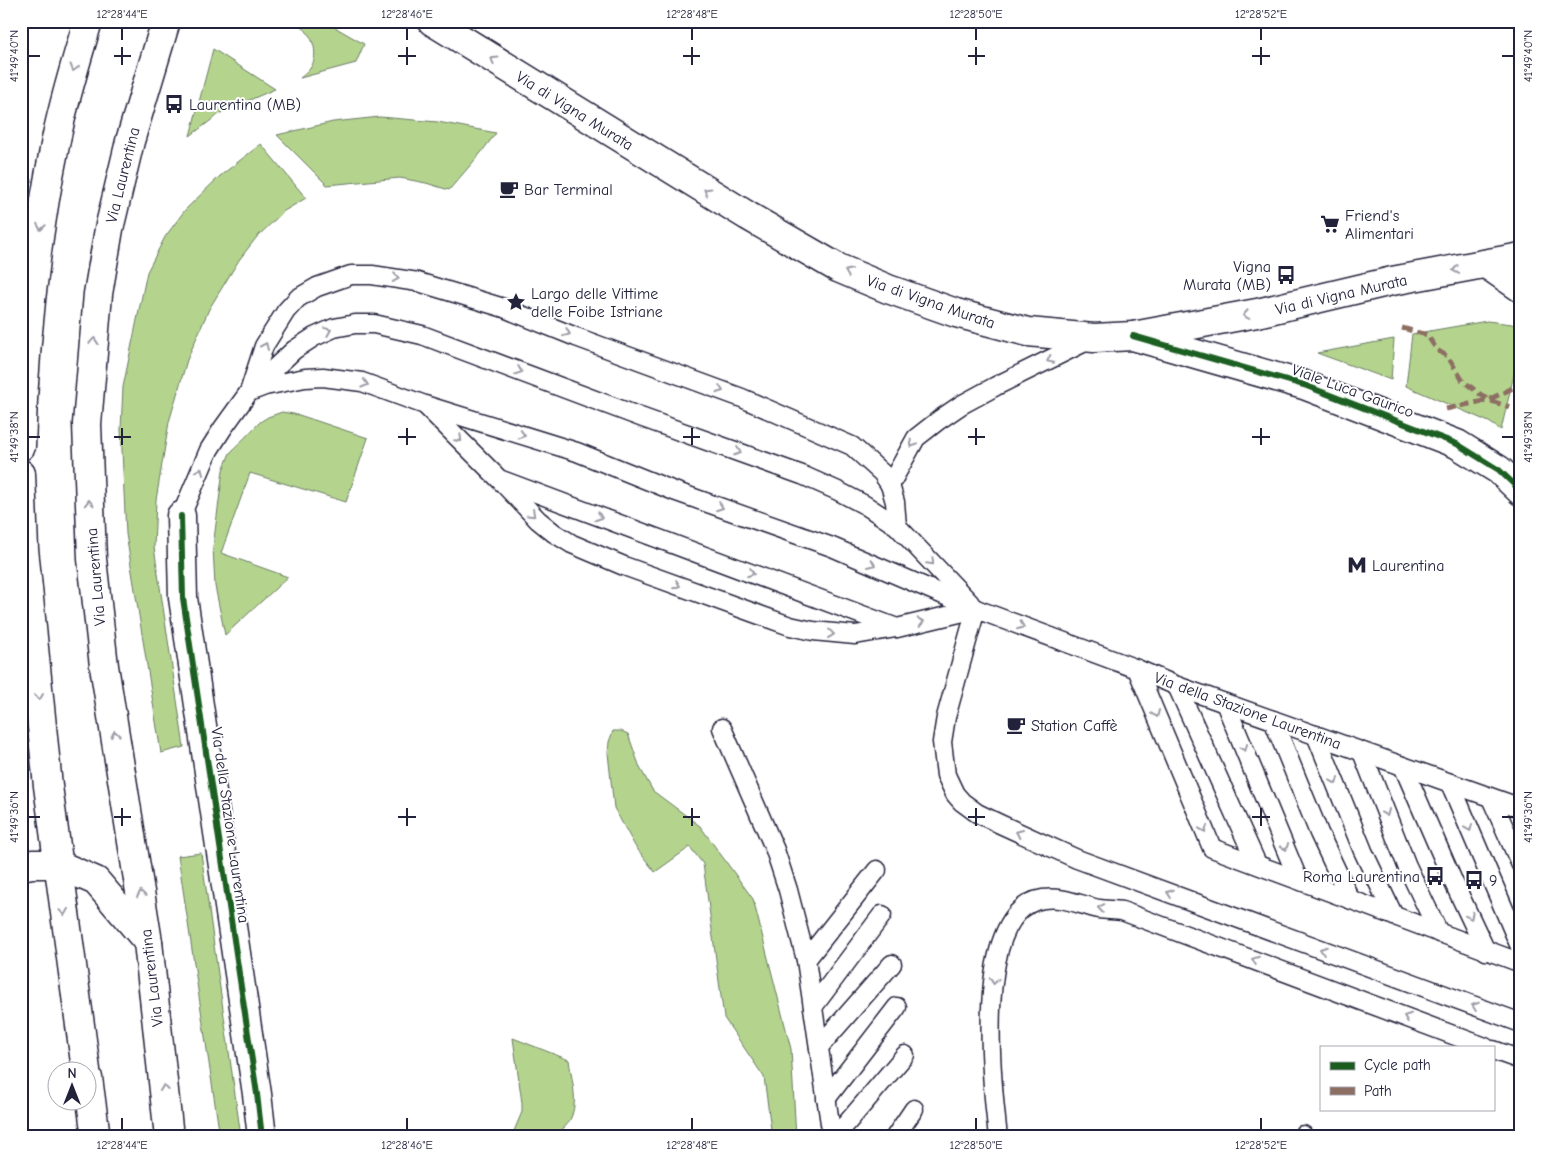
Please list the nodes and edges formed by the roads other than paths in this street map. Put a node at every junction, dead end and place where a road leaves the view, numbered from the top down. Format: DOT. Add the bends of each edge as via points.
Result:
graph roads {
  1 [pos="88,21"];
  2 [pos="166,21"];
  3 [pos="432,21"];
  4 [pos="1521,257"];
  5 [pos="1486,264"];
  6 [pos="1521,288"];
  7 [pos="1133,336"];
  8 [pos="1094,338"];
  9 [pos="249,392"];
  10 [pos="425,405"];
  11 [pos="21,446"];
  12 [pos="21,474"];
  13 [pos="499,478"];
  14 [pos="890,485"];
  15 [pos="1521,491"];
  16 [pos="181,516"];
  17 [pos="897,526"];
  18 [pos="976,609"];
  19 [pos="897,628"];
  20 [pos="1137,669"];
  21 [pos="1178,686"];
  22 [pos="1225,703"];
  23 [pos="1273,720"];
  24 [pos="722,728"];
  25 [pos="1316,735"];
  26 [pos="1362,752"];
  27 [pos="1403,766"];
  28 [pos="1450,783"];
  29 [pos="1491,798"];
  30 [pos="1521,808"];
  31 [pos="57,864"];
  32 [pos="1257,864"];
  33 [pos="1521,865"];
  34 [pos="21,866"];
  35 [pos="877,870"];
  36 [pos="1298,879"];
  37 [pos="1350,899"];
  38 [pos="882,915"];
  39 [pos="1394,916"];
  40 [pos="1439,933"];
  41 [pos="148,942"];
  42 [pos="1521,949"];
  43 [pos="1486,950"];
  44 [pos="806,960"];
  45 [pos="1521,963"];
  46 [pos="892,964"];
  47 [pos="813,1007"];
  48 [pos="897,1007"];
  49 [pos="1521,1023"];
  50 [pos="1482,1046"];
  51 [pos="819,1047"];
  52 [pos="1494,1050"];
  53 [pos="905,1055"];
  54 [pos="85,1060"];
  55 [pos="1521,1060"];
  56 [pos="826,1098"];
  57 [pos="914,1109"];
  58 [pos="92,1110"];
  59 [pos="96,1137"];
  60 [pos="169,1137"];
  61 [pos="262,1137"];
  62 [pos="834,1137"];
  63 [pos="895,1137"];
  64 [pos="998,1137"];
  1 -- 11 [label="main road, one-way" via="55,145 39,237 30,310"];
  41 -- 2 [label="main road, Via Laurentina, one-way" via="104,666 92,559 87,424 98,294 109,229 130,141"];
  8 -- 3 [label="main road, Via di Vigna Murata, one-way" via="1028,332 967,317 838,268"];
  4 -- 5 [label="main road, Via di Vigna Murata"];
  5 -- 6 [label="main road"];
  5 -- 7 [label="main road, Via di Vigna Murata, one-way"];
  7 -- 8 [label="main road, Via di Vigna Murata"];
  7 -- 15 [label="main road, Viale Luca Gaurico" via="1304,385 1457,444 1499,470"];
  8 -- 14 [label="lane, one-way" via="961,404 916,438"];
  9 -- 10 [label="lane, one-way" via="284,382 323,377 362,382"];
  9 -- 14 [label="lane, one-way" via="264,346 298,298 317,287 351,275 397,278 504,308 751,402 852,446 882,473"];
  16 -- 9 [label="lane, one-way" via="209,450"];
  9 -- 17 [label="lane, one-way" via="288,355 314,337 334,328 374,324 422,335 802,475 852,498"];
  10 -- 13 [label="lane, one-way"];
  10 -- 18 [label="lane, one-way" via="577,452 674,491 832,547"];
  12 -- 31 [label="main road, one-way" via="24,549"];
  13 -- 19 [label="lane, one-way"];
  13 -- 19 [label="lane, one-way" via="554,533 624,566 790,626 855,635"];
  14 -- 17 [label="lane"];
  16 -- 61 [label="main road, Via della Stazione Laurentina" via="183,598"];
  17 -- 18 [label="lane, one-way"];
  19 -- 18 [label="lane, one-way"];
  18 -- 20 [label="lane, Via della Stazione Laurentina, one-way"];
  49 -- 18 [label="lane, one-way" via="1077,859 977,813 962,802 946,775 942,742"];
  20 -- 21 [label="lane, Via della Stazione Laurentina"];
  20 -- 32 [label="lane, one-way" via="1212,848"];
  21 -- 22 [label="lane, Via della Stazione Laurentina"];
  21 -- 32 [label="lane"];
  22 -- 23 [label="lane, Via della Stazione Laurentina"];
  22 -- 36 [label="lane, one-way"];
  23 -- 25 [label="lane, Via della Stazione Laurentina"];
  23 -- 37 [label="lane"];
  24 -- 44 [label="lane" via="775,850"];
  25 -- 26 [label="lane, Via della Stazione Laurentina"];
  25 -- 39 [label="lane, one-way"];
  26 -- 27 [label="lane, Via della Stazione Laurentina"];
  26 -- 40 [label="lane, one-way" via="1407,866"];
  27 -- 28 [label="lane, Via della Stazione Laurentina"];
  27 -- 43 [label="lane, one-way"];
  28 -- 29 [label="lane, Via della Stazione Laurentina"];
  28 -- 42 [label="lane, one-way"];
  29 -- 30 [label="lane, Via della Stazione Laurentina"];
  29 -- 33 [label="lane"];
  31 -- 34 [label="main road"];
  31 -- 41 [label="main road" via="96,881"];
  31 -- 54 [label="main road, one-way"];
  32 -- 36 [label="lane"];
  35 -- 44 [label="lane"];
  36 -- 37 [label="lane"];
  37 -- 39 [label="lane"];
  38 -- 47 [label="lane"];
  39 -- 40 [label="lane"];
  40 -- 43 [label="lane"];
  60 -- 41 [label="main road, Via Laurentina, one-way"];
  43 -- 45 [label="lane"];
  44 -- 47 [label="lane"];
  46 -- 51 [label="lane"];
  47 -- 51 [label="lane"];
  48 -- 56 [label="lane"];
  50 -- 64 [label="lane, one-way" via="1122,911 1099,909 1060,898 1042,899 1026,906 1013,918 998,950 990,1040"];
  51 -- 56 [label="lane"];
  52 -- 55 [label="lane"];
  53 -- 62 [label="lane"];
  56 -- 62 [label="lane"];
  57 -- 63 [label="lane"];
  58 -- 59 [label="main road"];
}
